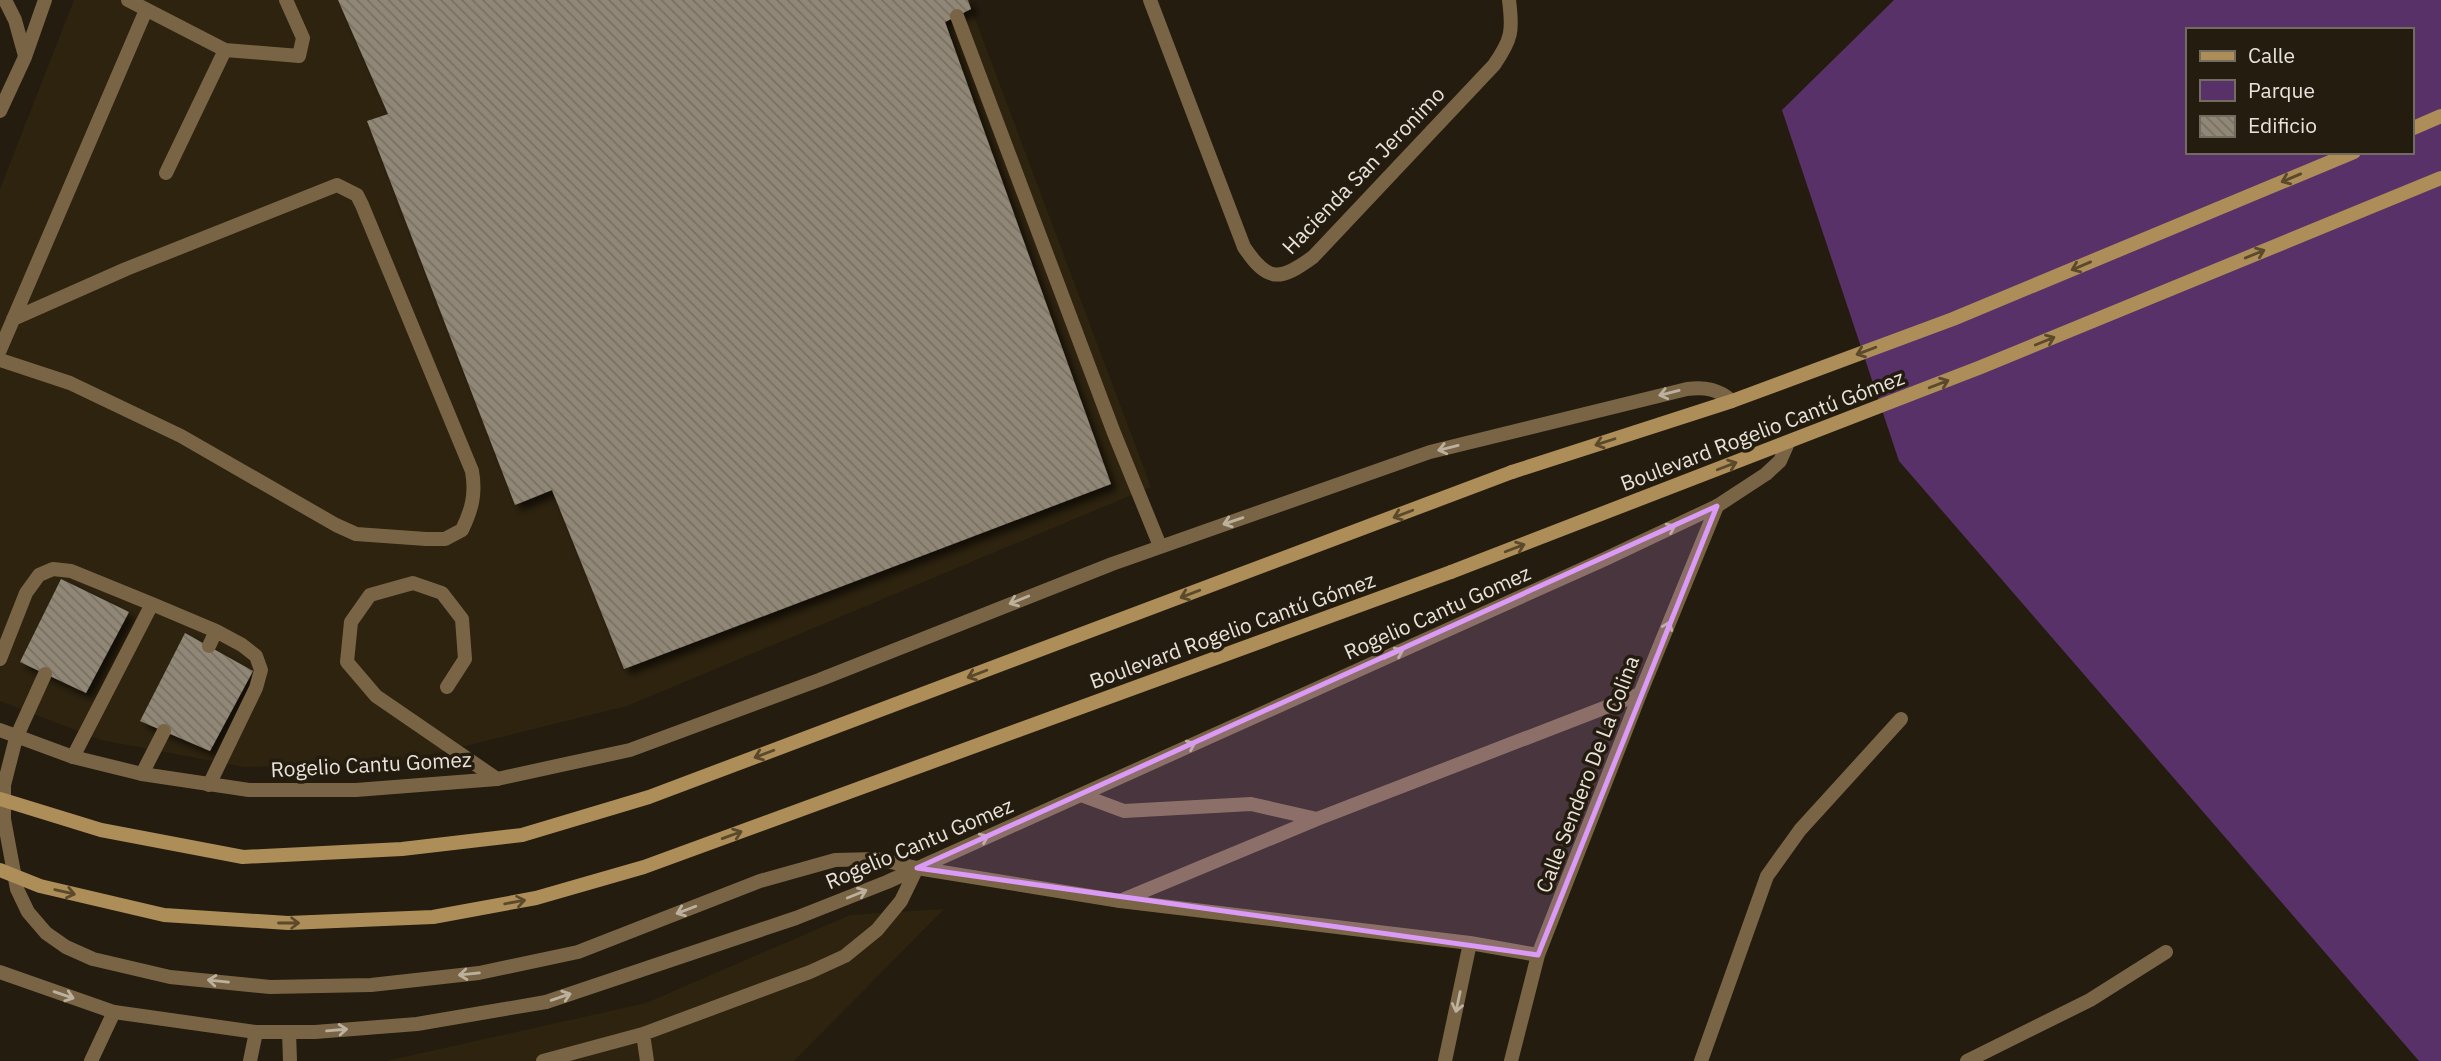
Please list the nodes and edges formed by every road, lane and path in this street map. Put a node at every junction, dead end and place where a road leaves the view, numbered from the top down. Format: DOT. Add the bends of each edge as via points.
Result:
graph roads {
  1 [pos="5,0"];
  2 [pos="45,0"];
  3 [pos="128,0"];
  4 [pos="286,0"];
  5 [pos="1150,0"];
  6 [pos="1509,0"];
  7 [pos="146,10"];
  8 [pos="957,16"];
  9 [pos="225,50"];
  10 [pos="25,57"];
  11 [pos="0,111"];
  12 [pos="2441,116"];
  13 [pos="2413,127"];
  14 [pos="2349,154"];
  15 [pos="166,173"];
  16 [pos="2441,178"];
  17 [pos="13,319"];
  18 [pos="0,351"];
  19 [pos="0,360"];
  20 [pos="1732,401"];
  21 [pos="1788,443"];
  22 [pos="1717,506"];
  23 [pos="1160,546"];
  24 [pos="152,604"];
  25 [pos="6,630"];
  26 [pos="216,631"];
  27 [pos="209,646"];
  28 [pos="0,659"];
  29 [pos="45,674"];
  30 [pos="447,687"];
  31 [pos="1640,694"];
  32 [pos="1901,719"];
  33 [pos="0,730"];
  34 [pos="164,731"];
  35 [pos="16,738"];
  36 [pos="73,757"];
  37 [pos="142,774"];
  38 [pos="497,779"];
  39 [pos="209,785"];
  40 [pos="1081,794"];
  41 [pos="0,799"];
  42 [pos="1317,819"];
  43 [pos="917,869"];
  44 [pos="0,870"];
  45 [pos="1120,901"];
  46 [pos="1470,943"];
  47 [pos="2166,952"];
  48 [pos="1538,955"];
  49 [pos="0,972"];
  50 [pos="114,1012"];
  51 [pos="256,1032"];
  52 [pos="289,1032"];
  53 [pos="643,1034"];
  54 [pos="562,1058"];
  55 [pos="91,1061"];
  56 [pos="250,1061"];
  57 [pos="290,1061"];
  58 [pos="543,1061"];
  59 [pos="648,1061"];
  60 [pos="1445,1061"];
  61 [pos="1511,1061"];
  62 [pos="1701,1061"];
  63 [pos="1968,1061"];
  1 -- 10 [label="street"];
  2 -- 10 [label="street"];
  3 -- 7 [label="street"];
  4 -- 9 [label="street" via="303,38 299,55"];
  5 -- 6 [label="street, Hacienda San Jeronimo" via="1244,247 1256,264 1273,275 1291,273 1313,257 1494,65 1508,45"];
  7 -- 9 [label="street"];
  7 -- 17 [label="street"];
  8 -- 23 [label="street"];
  9 -- 15 [label="street"];
  10 -- 11 [label="street"];
  12 -- 13 [label="main road"];
  14 -- 20 [label="main road, Boulevard Rogelio Cantú Gómez, one-way" via="1953,318"];
  21 -- 16 [label="main road, Boulevard Rogelio Cantú Gómez, one-way"];
  17 -- 18 [label="street"];
  17 -- 19 [label="street" via="337,185 357,195 362,205 472,471 474,505 462,530 445,538 356,534 181,436 70,383"];
  20 -- 23 [label="street, Rogelio Cantu Gomez, one-way" via="1705,387 1687,389 1430,452"];
  20 -- 41 [label="main road, Boulevard Rogelio Cantú Gómez, one-way, bridge" via="1512,472 649,797 522,835 402,849 243,857 101,830"];
  21 -- 22 [label="street, Rogelio Cantu Gomez" via="1780,461 1766,474"];
  44 -- 21 [label="main road, Boulevard Rogelio Cantú Gómez, one-way, bridge" via="40,886 164,915 288,923 433,917 536,898 643,867 1451,572"];
  31 -- 22 [label="street, Calle Sendero De La Colina, one-way"];
  40 -- 22 [label="street, Rogelio Cantu Gomez, one-way"];
  23 -- 38 [label="street, Rogelio Cantu Gomez, one-way" via="630,750"];
  24 -- 25 [label="street" via="88,585 71,571 53,569 39,575"];
  24 -- 26 [label="street"];
  24 -- 36 [label="street"];
  25 -- 28 [label="street"];
  26 -- 27 [label="street"];
  26 -- 39 [label="street" via="256,656 261,670"];
  29 -- 35 [label="street"];
  30 -- 38 [label="street" via="465,659 462,619 442,593 413,583 370,595 351,622 347,662 376,696"];
  31 -- 42 [label="street"];
  31 -- 48 [label="street, Calle Sendero De La Colina"];
  32 -- 62 [label="street" via="1800,830 1767,876"];
  33 -- 35 [label="street, Rogelio Cantu Gomez"];
  34 -- 37 [label="street"];
  35 -- 36 [label="street, Rogelio Cantu Gomez"];
  43 -- 35 [label="street, one-way" via="877,859 835,860 760,881 578,952 480,973 371,985 270,987 170,977 93,959 66,947 28,912 17,889 4,819 4,785"];
  36 -- 37 [label="street, Rogelio Cantu Gomez"];
  37 -- 39 [label="street, Rogelio Cantu Gomez"];
  38 -- 39 [label="street, Rogelio Cantu Gomez" via="356,790 249,790"];
  40 -- 42 [label="street" via="1124,811 1251,804"];
  43 -- 40 [label="street, Rogelio Cantu Gomez, one-way"];
  42 -- 45 [label="street"];
  43 -- 45 [label="street"];
  52 -- 43 [label="street, Rogelio Cantu Gomez, one-way" via="416,1024 546,1002 796,918"];
  43 -- 53 [label="street" via="901,901 877,930 845,956"];
  45 -- 46 [label="street"];
  46 -- 48 [label="street"];
  46 -- 60 [label="street, one-way"];
  47 -- 63 [label="street" via="2090,1000"];
  48 -- 61 [label="street, Calle Sendero De La Colina"];
  49 -- 50 [label="street, Rogelio Cantu Gomez, one-way"];
  50 -- 51 [label="street, Rogelio Cantu Gomez"];
  50 -- 55 [label="street"];
  51 -- 52 [label="street, Rogelio Cantu Gomez"];
  51 -- 56 [label="street"];
  52 -- 57 [label="street"];
  53 -- 54 [label="street"];
  53 -- 59 [label="street"];
  54 -- 58 [label="street"];
}
